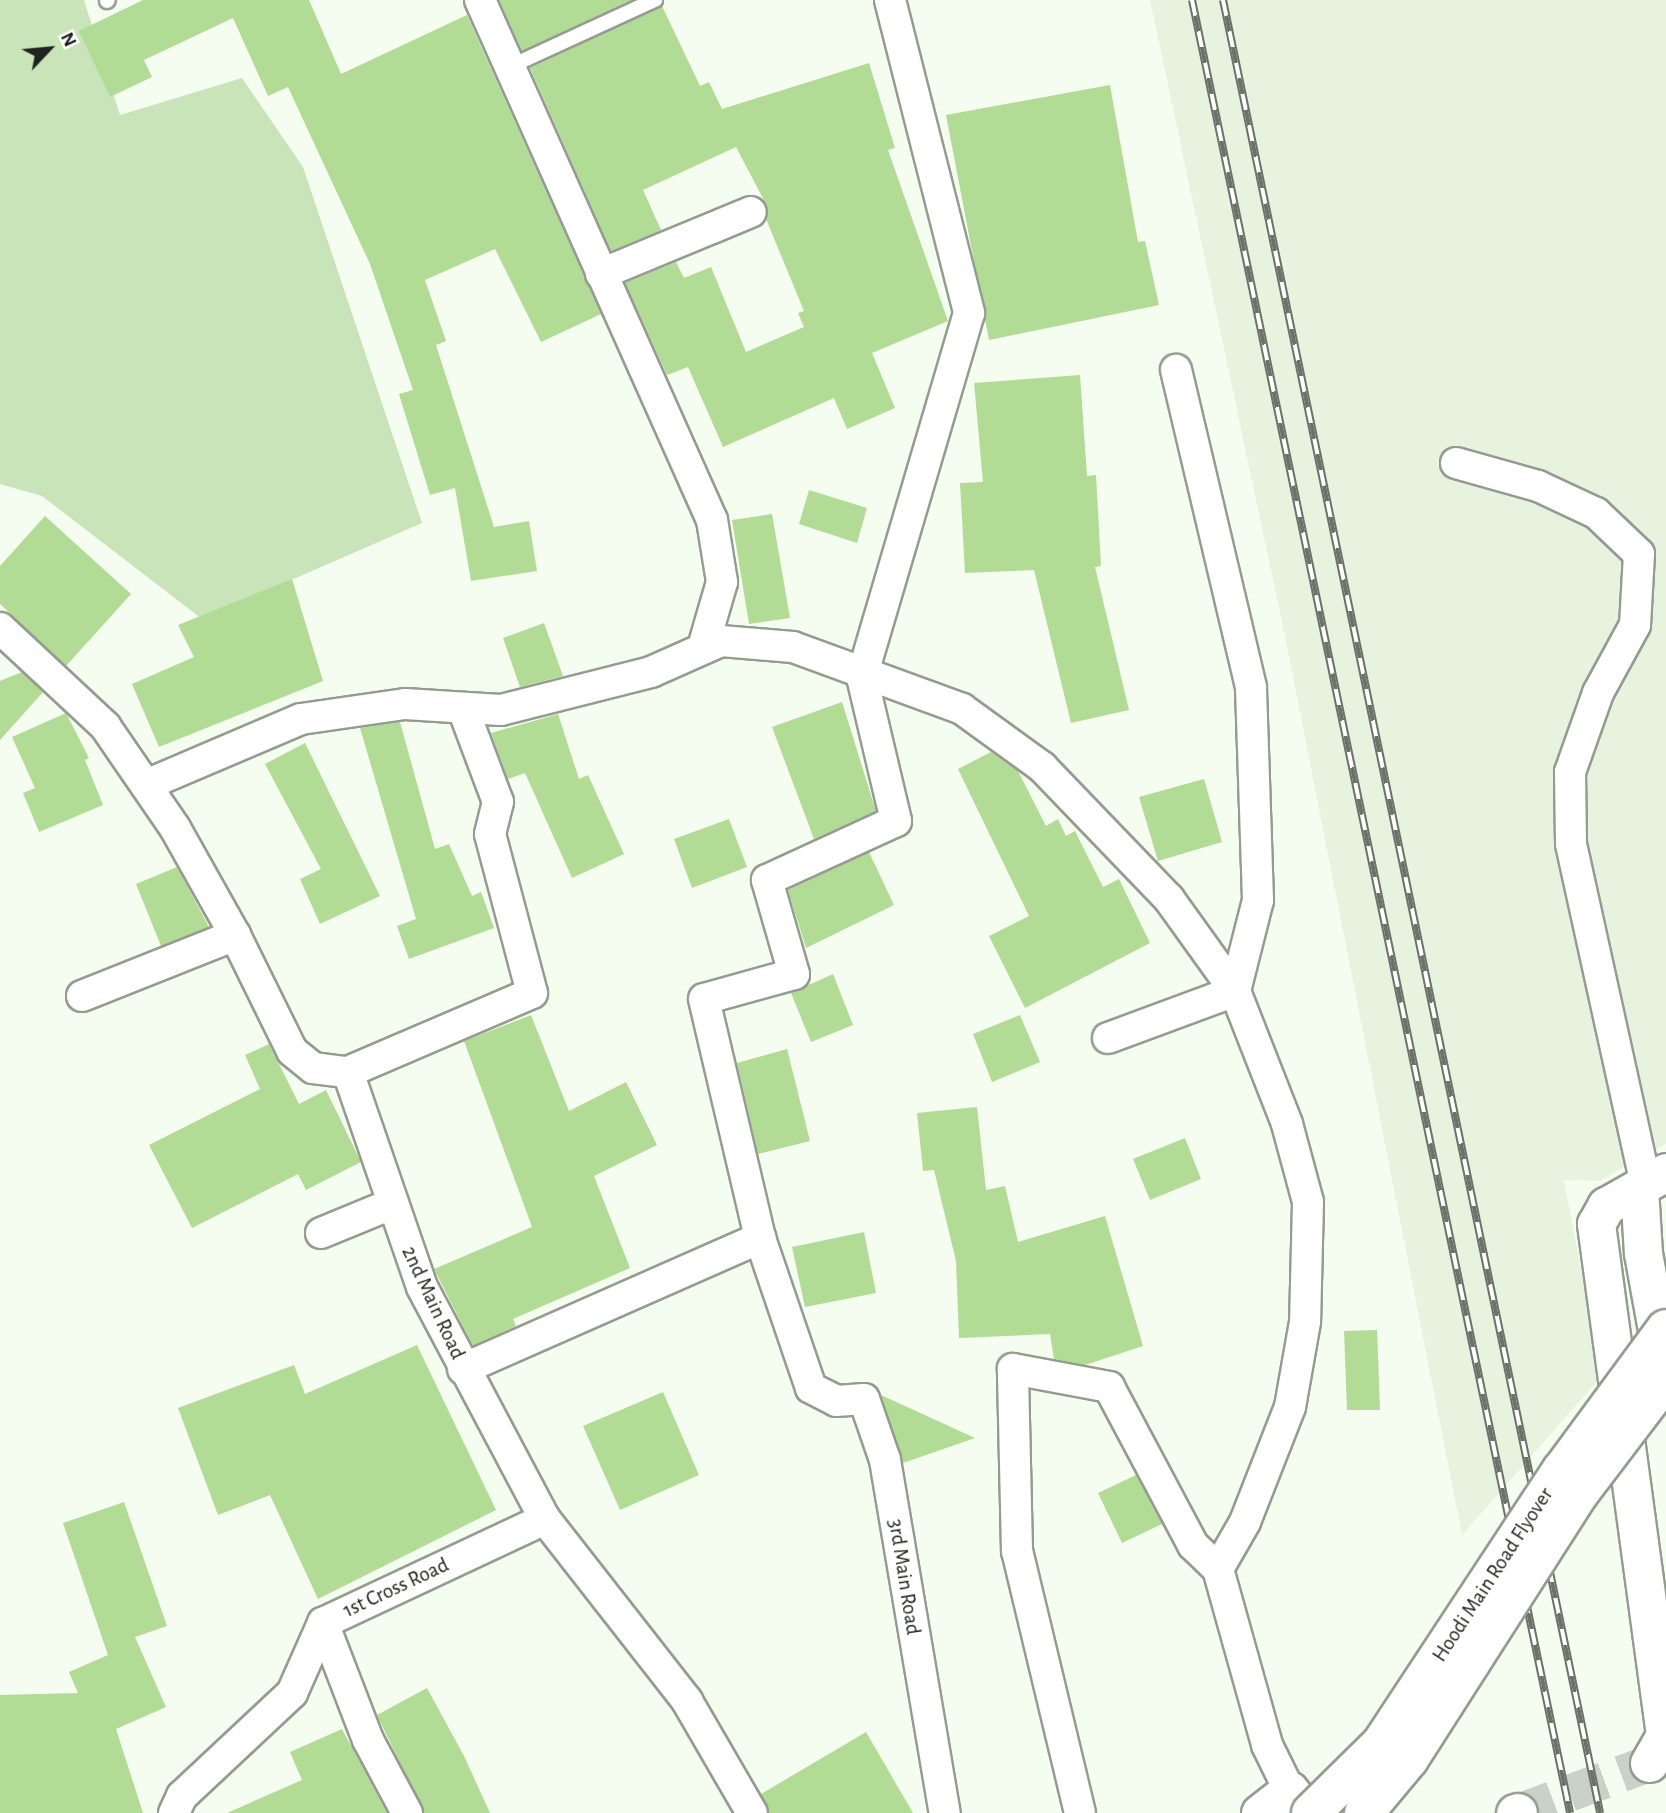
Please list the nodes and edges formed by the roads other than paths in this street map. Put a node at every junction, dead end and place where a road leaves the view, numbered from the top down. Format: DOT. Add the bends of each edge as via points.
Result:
graph roads {
  1 [pos="480,0"];
  2 [pos="654,0"];
  3 [pos="890,0"];
  4 [pos="509,67"];
  5 [pos="751,212"];
  6 [pos="601,274"];
  7 [pos="1176,370"];
  8 [pos="1456,463"];
  9 [pos="0,628"];
  10 [pos="704,644"];
  11 [pos="862,677"];
  12 [pos="463,709"];
  13 [pos="146,785"];
  14 [pos="235,935"];
  15 [pos="1235,991"];
  16 [pos="82,996"];
  17 [pos="1108,1038"];
  18 [pos="348,1072"];
  19 [pos="1651,1181"];
  20 [pos="389,1205"];
  21 [pos="321,1233"];
  22 [pos="760,1238"];
  23 [pos="1666,1329"];
  24 [pos="463,1369"];
  25 [pos="1666,1381"];
  26 [pos="545,1519"];
  27 [pos="1218,1569"];
  28 [pos="323,1623"];
  29 [pos="1649,1763"];
  30 [pos="1303,1805"];
  31 [pos="174,1813"];
  32 [pos="407,1813"];
  33 [pos="752,1813"];
  34 [pos="946,1813"];
  35 [pos="1080,1813"];
  36 [pos="1260,1813"];
  37 [pos="1364,1813"];
  1 -- 4 [label="street"];
  2 -- 4 [label="lane"];
  3 -- 11 [label="street" via="969,313"];
  4 -- 6 [label="street"];
  5 -- 6 [label="street"];
  6 -- 10 [label="street" via="712,520 722,582"];
  7 -- 15 [label="street" via="1251,687 1258,900"];
  8 -- 19 [label="street" via="1538,486 1596,513 1639,554 1634,625 1598,692 1570,772 1570,844"];
  9 -- 13 [label="street" via="105,726"];
  10 -- 11 [label="street" via="793,647"];
  10 -- 12 [label="street" via="651,671 501,710"];
  11 -- 15 [label="street" via="961,709 1042,767 1169,899"];
  11 -- 22 [label="street" via="896,821 767,880 794,974 704,999"];
  12 -- 13 [label="street" via="405,704 301,719"];
  12 -- 18 [label="street" via="498,802 490,834 532,993"];
  13 -- 14 [label="street"];
  14 -- 16 [label="street"];
  14 -- 18 [label="street" via="292,1051 313,1068"];
  15 -- 17 [label="street"];
  15 -- 27 [label="street" via="1286,1124 1308,1202 1305,1322 1281,1438"];
  18 -- 20 [label="street, 2nd Main Road"];
  19 -- 25 [label="street" via="1643,1253"];
  19 -- 29 [label="street" via="1606,1206 1596,1224 1665,1735"];
  20 -- 21 [label="street"];
  20 -- 24 [label="street, 2nd Main Road"];
  22 -- 24 [label="street"];
  22 -- 34 [label="street, 3rd Main Road" via="811,1388 836,1401 864,1399 885,1460"];
  23 -- 30 [label="main road, Hoodi Main Road Flyover, bridge" via="1562,1470 1381,1744"];
  24 -- 26 [label="street, 2nd Main Road"];
  25 -- 37 [label="main road, Hoodi Main Road Flyover, bridge" via="1580,1492 1409,1759"];
  26 -- 28 [label="street, 1st Cross Road"];
  26 -- 33 [label="street, 2nd Main Road" via="687,1701"];
  27 -- 30 [label="street" via="1267,1745"];
  27 -- 35 [label="street" via="1193,1545 1109,1387 1013,1369 1017,1551"];
  28 -- 31 [label="street" via="292,1693 182,1796"];
  28 -- 32 [label="street, 1st Cross Road" via="368,1740"];
  30 -- 36 [label="street"];
}
